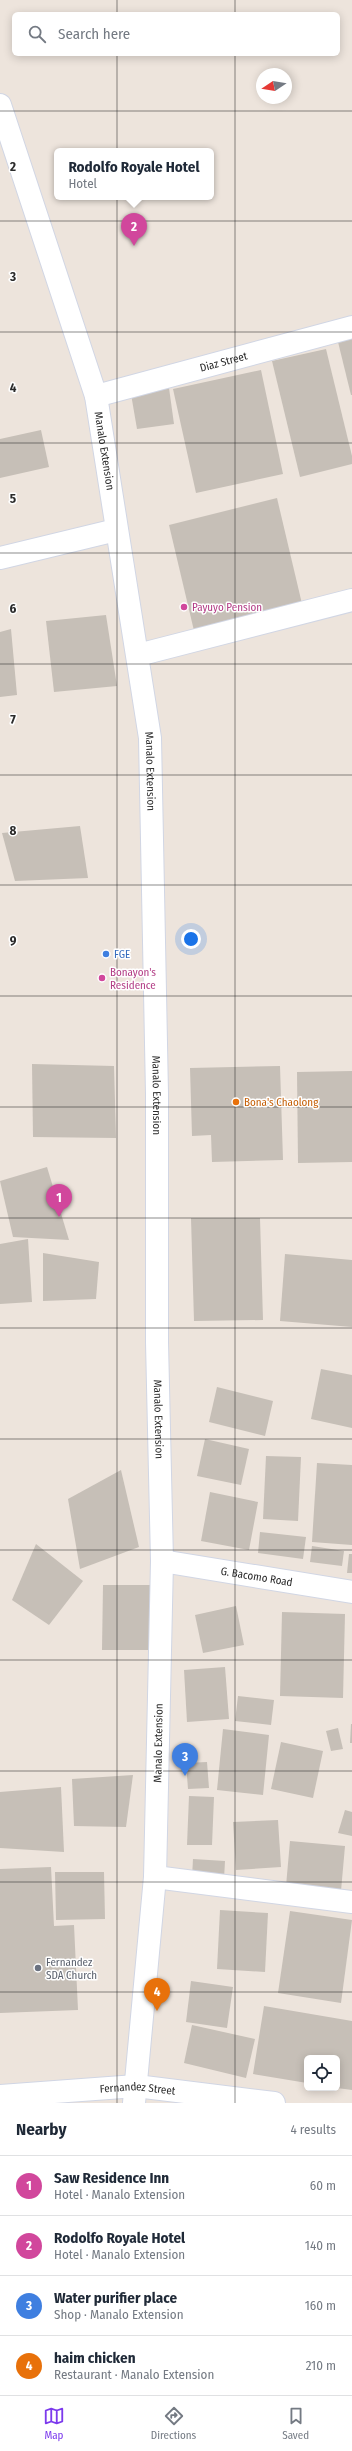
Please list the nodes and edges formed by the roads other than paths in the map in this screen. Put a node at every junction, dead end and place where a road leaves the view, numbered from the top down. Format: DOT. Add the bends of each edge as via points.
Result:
graph roads {
  1 [pos="0,106"];
  2 [pos="352,327"];
  3 [pos="96,396"];
  4 [pos="116,530"];
  5 [pos="0,558"];
  6 [pos="352,600"];
  7 [pos="138,655"];
  8 [pos="162,1561"];
  9 [pos="352,1592"];
  10 [pos="155,1877"];
  11 [pos="352,1902"];
  12 [pos="135,2094"];
  13 [pos="0,2096"];
  14 [pos="274,2103"];
  1 -- 3 [label="street, Manalo Extension"];
  2 -- 3 [label="street, Diaz Street"];
  3 -- 4 [label="street, Manalo Extension"];
  4 -- 5 [label="street"];
  4 -- 7 [label="street, Manalo Extension"];
  6 -- 7 [label="street"];
  7 -- 8 [label="street, Manalo Extension" via="150,738"];
  8 -- 9 [label="street, G. Bacomo Road"];
  8 -- 10 [label="street, Manalo Extension"];
  10 -- 11 [label="street"];
  10 -- 12 [label="street, Manalo Extension"];
  12 -- 13 [label="street, Fernandez Street"];
  12 -- 14 [label="street, Fernandez Street"];
}
